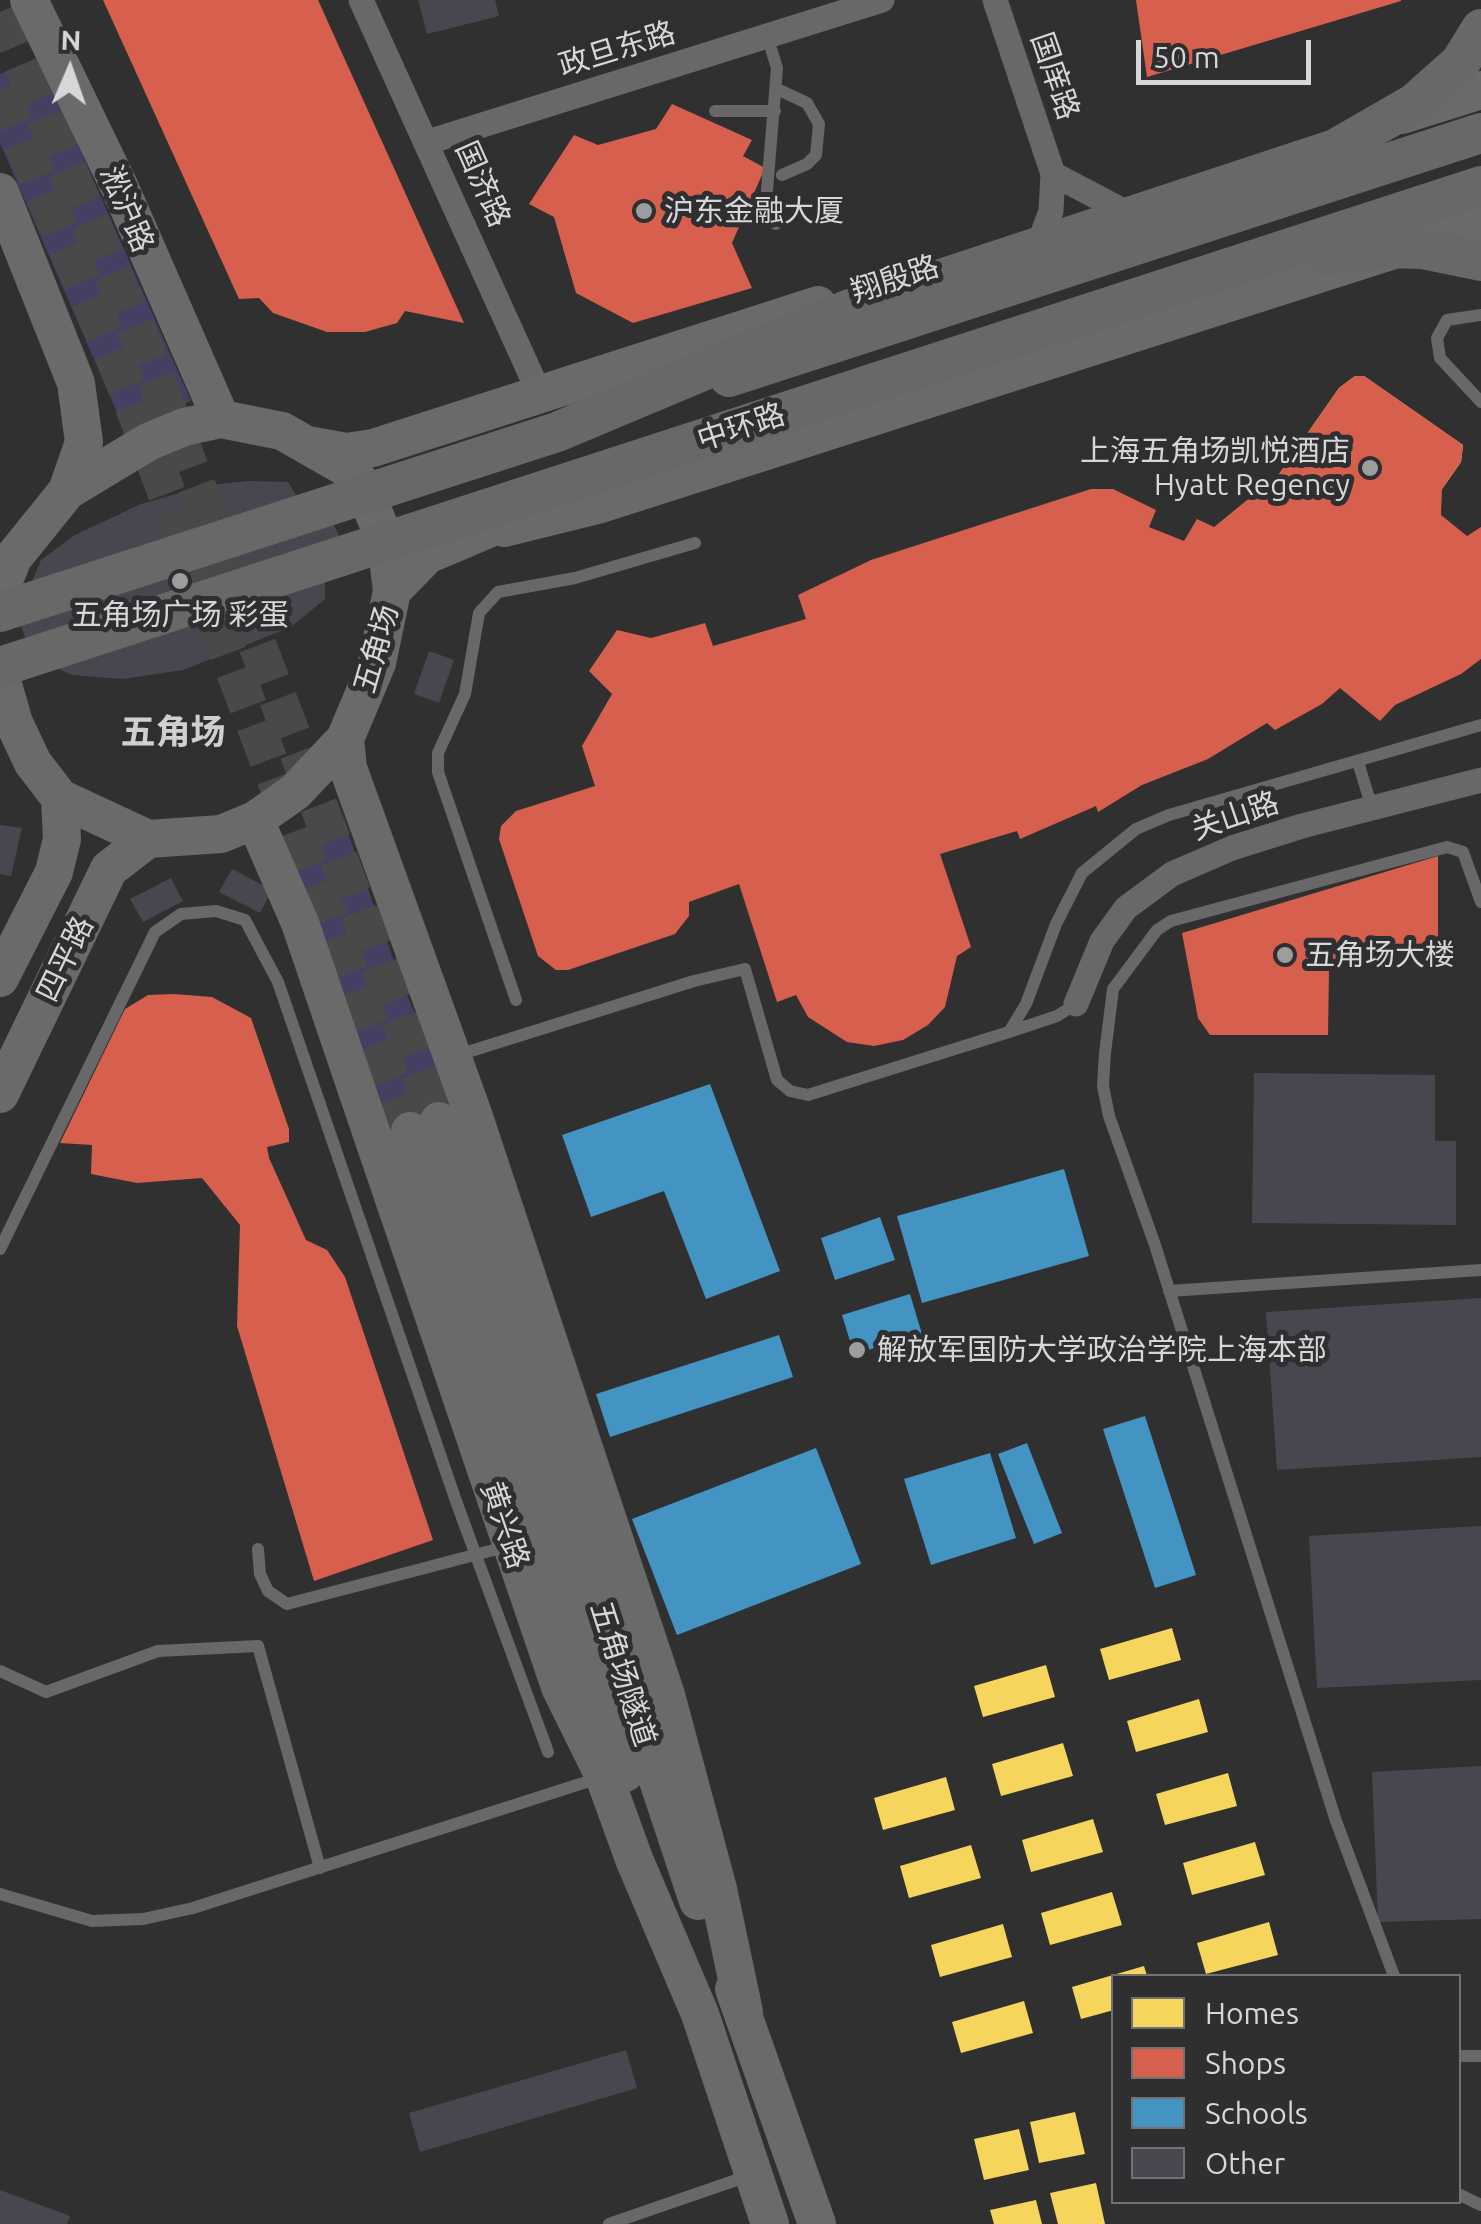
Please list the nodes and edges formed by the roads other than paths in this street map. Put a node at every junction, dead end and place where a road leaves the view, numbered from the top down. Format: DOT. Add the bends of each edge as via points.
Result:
graph roads {
  1 [pos="28,0"];
  2 [pos="361,0"];
  3 [pos="882,0"];
  4 [pos="994,0"];
  5 [pos="1481,29"];
  6 [pos="767,36"];
  7 [pos="776,89"];
  8 [pos="1481,90"];
  9 [pos="715,111"];
  10 [pos="776,111"];
  11 [pos="1481,133"];
  12 [pos="428,142"];
  13 [pos="1054,174"];
  14 [pos="782,175"];
  15 [pos="1481,186"];
  16 [pos="0,192"];
  17 [pos="1481,200"];
  18 [pos="1116,207"];
  19 [pos="1481,222"];
  20 [pos="776,224"];
  21 [pos="1044,230"];
  22 [pos="1481,261"];
  23 [pos="1481,315"];
  24 [pos="1481,402"];
  25 [pos="549,414"];
  26 [pos="221,419"];
  27 [pos="308,445"];
  28 [pos="574,482"];
  29 [pos="67,490"];
  30 [pos="468,537"];
  31 [pos="695,544"];
  32 [pos="4,570"];
  33 [pos="392,590"];
  34 [pos="0,612"];
  35 [pos="0,670"];
  36 [pos="7,720"];
  37 [pos="1481,725"];
  38 [pos="346,739"];
  39 [pos="1358,762"];
  40 [pos="1481,780"];
  41 [pos="60,798"];
  42 [pos="1372,808"];
  43 [pos="254,820"];
  44 [pos="148,838"];
  45 [pos="1481,902"];
  46 [pos="0,978"];
  47 [pos="516,1000"];
  48 [pos="1076,1004"];
  49 [pos="1008,1032"];
  50 [pos="452,1057"];
  51 [pos="0,1094"];
  52 [pos="0,1249"];
  53 [pos="1481,1270"];
  54 [pos="1169,1291"];
  55 [pos="258,1549"];
  56 [pos="494,1550"];
  57 [pos="0,1671"];
  58 [pos="548,1752"];
  59 [pos="604,1776"];
  60 [pos="320,1868"];
  61 [pos="0,1894"];
  62 [pos="1393,1974"];
  63 [pos="744,2012"];
  64 [pos="700,2014"];
  65 [pos="753,2174"];
  66 [pos="609,2224"];
  67 [pos="770,2224"];
  68 [pos="817,2224"];
  1 -- 26 [label="main road, 淞沪路"];
  2 -- 12 [label="street, 国济路"];
  3 -- 6 [label="street, 政旦东路"];
  4 -- 13 [label="street, 国庠路"];
  5 -- 25 [label="highway, bridge" via="1438,84 1335,149"];
  6 -- 7 [label="lane"];
  6 -- 12 [label="street, 政旦东路"];
  7 -- 10 [label="lane"];
  7 -- 14 [label="lane" via="807,103 819,124 816,155"];
  8 -- 18 [label="main road, 翔殷路"];
  9 -- 10 [label="lane"];
  10 -- 20 [label="lane" via="767,190"];
  11 -- 25 [label="highway, 中环路, bridge"];
  12 -- 25 [label="street, 国济路"];
  13 -- 18 [label="street"];
  13 -- 21 [label="street, 国庠路"];
  15 -- 28 [label="highway, 中环路, bridge"];
  16 -- 29 [label="main road" via="76,383 84,442"];
  17 -- 30 [label="main road" via="804,412"];
  18 -- 21 [label="main road, 翔殷路"];
  19 -- 30 [label="main road" via="601,504"];
  21 -- 25 [label="main road, 翔殷路"];
  22 -- 28 [label="highway, bridge" via="1386,248 1312,258 894,392"];
  23 -- 24 [label="lane" via="1447,320 1437,338 1440,358"];
  25 -- 27 [label="main road, 翔殷路" via="346,452"];
  25 -- 34 [label="highway, 中环路, bridge"];
  26 -- 27 [label="main road, 五角场" via="254,422"];
  26 -- 29 [label="main road, 五角场" via="148,442"];
  27 -- 33 [label="main road, 五角场" via="361,483 386,542"];
  28 -- 35 [label="highway, 中环路, bridge"];
  29 -- 32 [label="main road, 五角场"];
  30 -- 33 [label="main road" via="427,555"];
  31 -- 47 [label="lane" via="498,592 480,613 465,694 438,753 438,772"];
  33 -- 38 [label="main road, 五角场" via="377,663"];
  35 -- 36 [label="main road, 五角场"];
  36 -- 41 [label="main road, 五角场"];
  37 -- 39 [label="lane"];
  38 -- 43 [label="main road, 五角场" via="295,792"];
  38 -- 50 [label="main road" via="348,768"];
  39 -- 42 [label="lane"];
  39 -- 49 [label="lane" via="1169,815 1108,849 1076,886"];
  40 -- 42 [label="street, 关山路"];
  41 -- 44 [label="main road, 五角场"];
  41 -- 46 [label="main road, 四平路" via="62,839 54,872"];
  42 -- 48 [label="street, 关山路" via="1232,848 1172,874 1118,919"];
  43 -- 44 [label="main road, 五角场" via="221,834"];
  43 -- 56 [label="main road, 黄兴路" via="300,922"];
  44 -- 51 [label="main road, 四平路" via="108,868"];
  45 -- 54 [label="lane" via="1463,852 1431,848 1170,921 1120,976 1103,1086"];
  48 -- 49 [label="lane"];
  49 -- 50 [label="lane" via="808,1095 790,1091 777,1080 745,969"];
  50 -- 63 [label="main road" via="666,1695"];
  52 -- 56 [label="lane" via="154,932 181,914 216,912 245,920 278,982"];
  53 -- 54 [label="lane"];
  54 -- 62 [label="lane" via="1336,1821"];
  55 -- 56 [label="lane" via="268,1591 287,1604"];
  56 -- 58 [label="lane"];
  56 -- 59 [label="main road, 黄兴路"];
  57 -- 60 [label="lane" via="46,1692 158,1651 258,1646"];
  59 -- 60 [label="lane"];
  59 -- 64 [label="main road, 黄兴路"];
  60 -- 61 [label="lane" via="143,1919 92,1921"];
  63 -- 64 [label="main road, 五角场隧道" via="701,1912 424,1126"];
  63 -- 68 [label="main road, 五角场隧道"];
  64 -- 65 [label="main road, 黄兴路"];
  65 -- 66 [label="lane"];
  65 -- 67 [label="main road, 黄兴路"];
}
